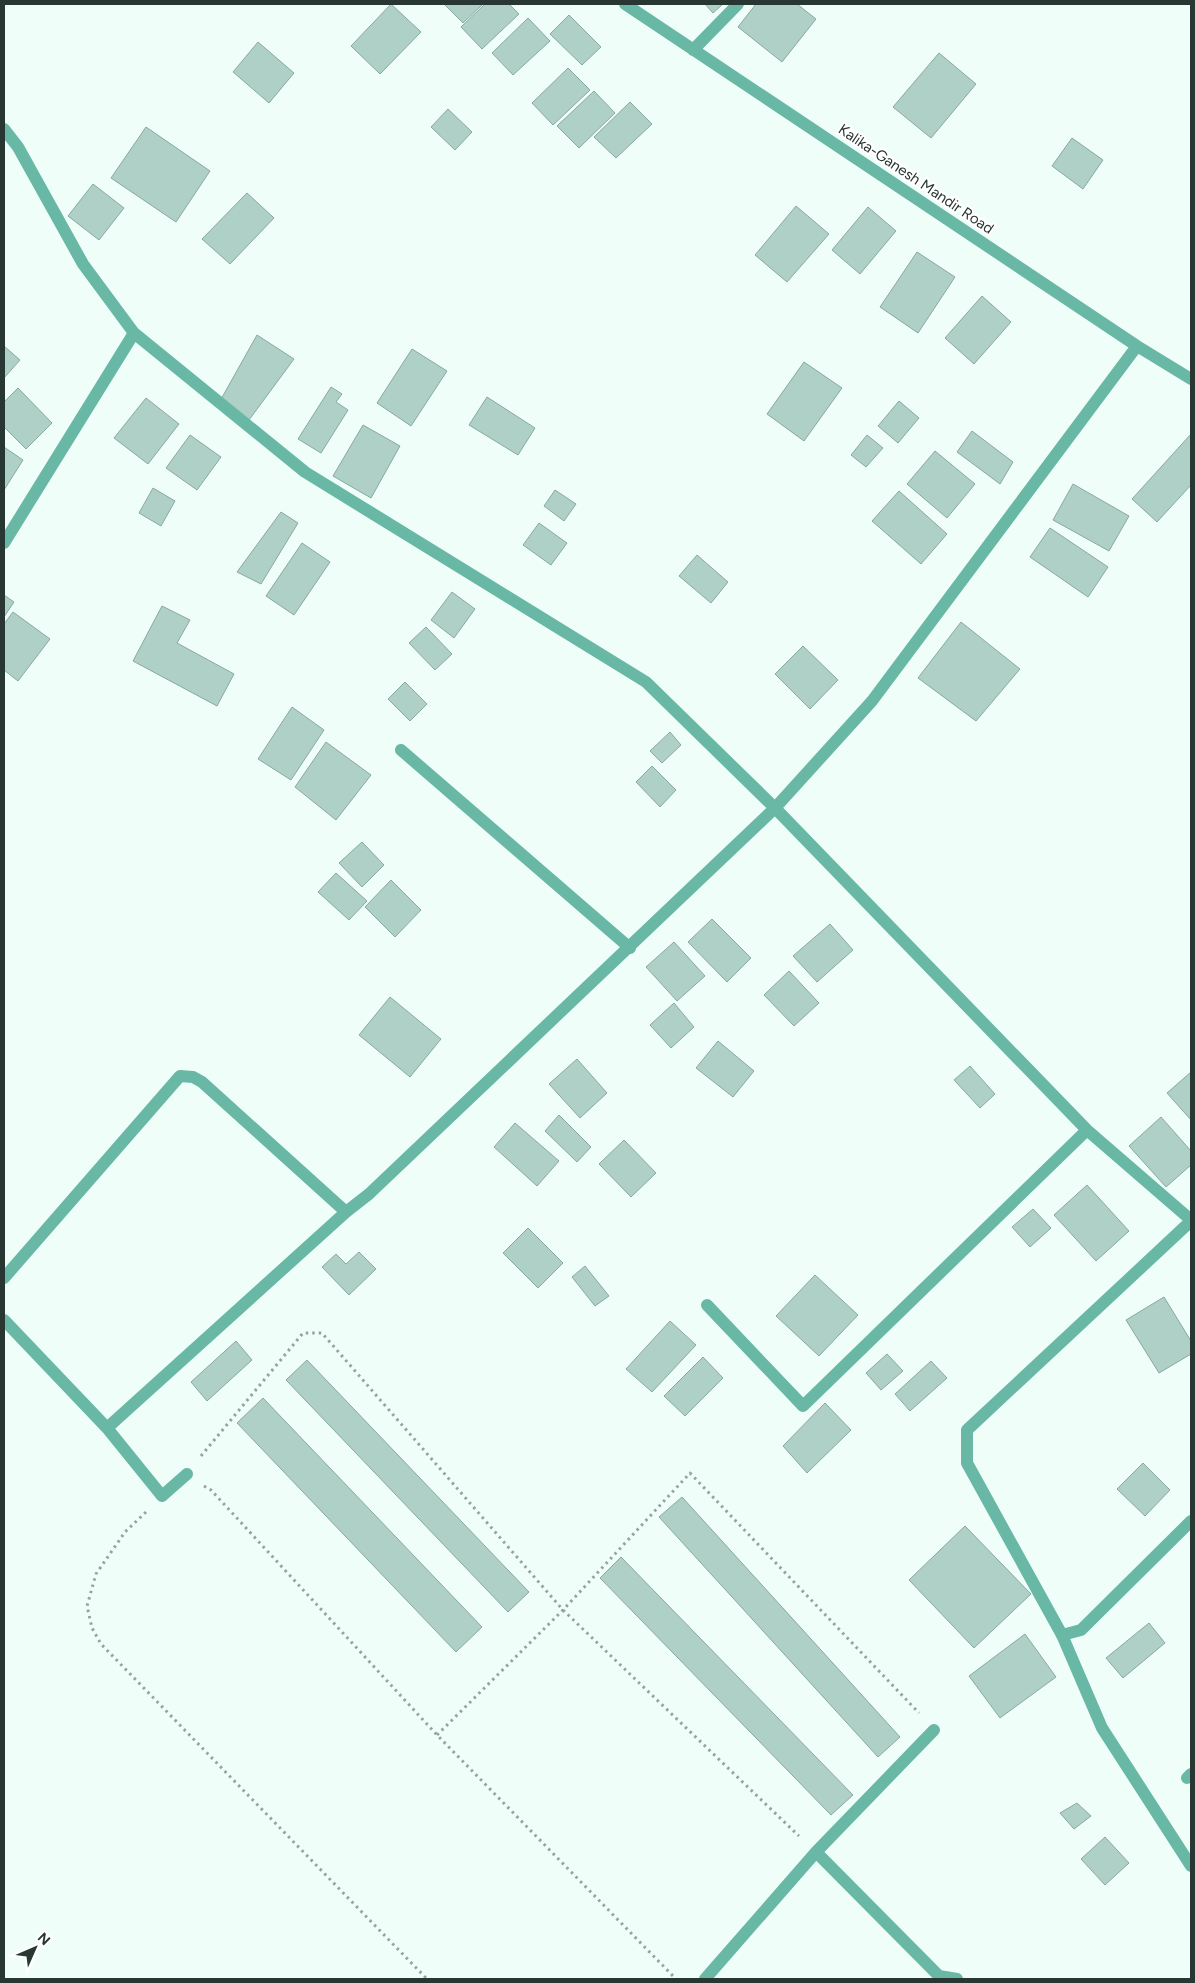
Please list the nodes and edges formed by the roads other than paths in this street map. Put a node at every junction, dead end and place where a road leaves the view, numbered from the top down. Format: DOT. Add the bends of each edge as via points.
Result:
graph roads {
  1 [pos="625,4"];
  2 [pos="738,4"];
  3 [pos="693,50"];
  4 [pos="4,128"];
  5 [pos="134,333"];
  6 [pos="1137,346"];
  7 [pos="1191,380"];
  8 [pos="4,543"];
  9 [pos="401,750"];
  10 [pos="775,808"];
  11 [pos="630,948"];
  12 [pos="1087,1130"];
  13 [pos="346,1212"];
  14 [pos="1191,1220"];
  15 [pos="4,1278"];
  16 [pos="707,1305"];
  17 [pos="4,1320"];
  18 [pos="107,1428"];
  19 [pos="187,1474"];
  20 [pos="1191,1521"];
  21 [pos="1062,1635"];
  22 [pos="934,1730"];
  23 [pos="816,1852"];
  24 [pos="1191,1866"];
  25 [pos="705,1979"];
  26 [pos="957,1979"];
  1 -- 3 [label="street, Kalika-Ganesh Mandir Road"];
  2 -- 3 [label="street"];
  3 -- 6 [label="street, Kalika-Ganesh Mandir Road"];
  4 -- 5 [label="street" via="83,264"];
  5 -- 8 [label="street"];
  5 -- 10 [label="street" via="305,472 646,682"];
  6 -- 7 [label="street, Kalika-Ganesh Mandir Road"];
  6 -- 10 [label="street" via="872,701"];
  9 -- 11 [label="street"];
  10 -- 11 [label="street"];
  10 -- 12 [label="street"];
  11 -- 13 [label="street"];
  12 -- 14 [label="street"];
  12 -- 16 [label="street" via="803,1406"];
  13 -- 15 [label="street" via="202,1082 180,1076"];
  13 -- 18 [label="street"];
  14 -- 21 [label="street" via="967,1430 967,1463"];
  17 -- 18 [label="street"];
  18 -- 19 [label="street" via="162,1496"];
  20 -- 21 [label="street" via="1082,1630"];
  21 -- 24 [label="street" via="1102,1728"];
  22 -- 23 [label="street"];
  23 -- 25 [label="street"];
  23 -- 26 [label="street" via="939,1976"];
}
